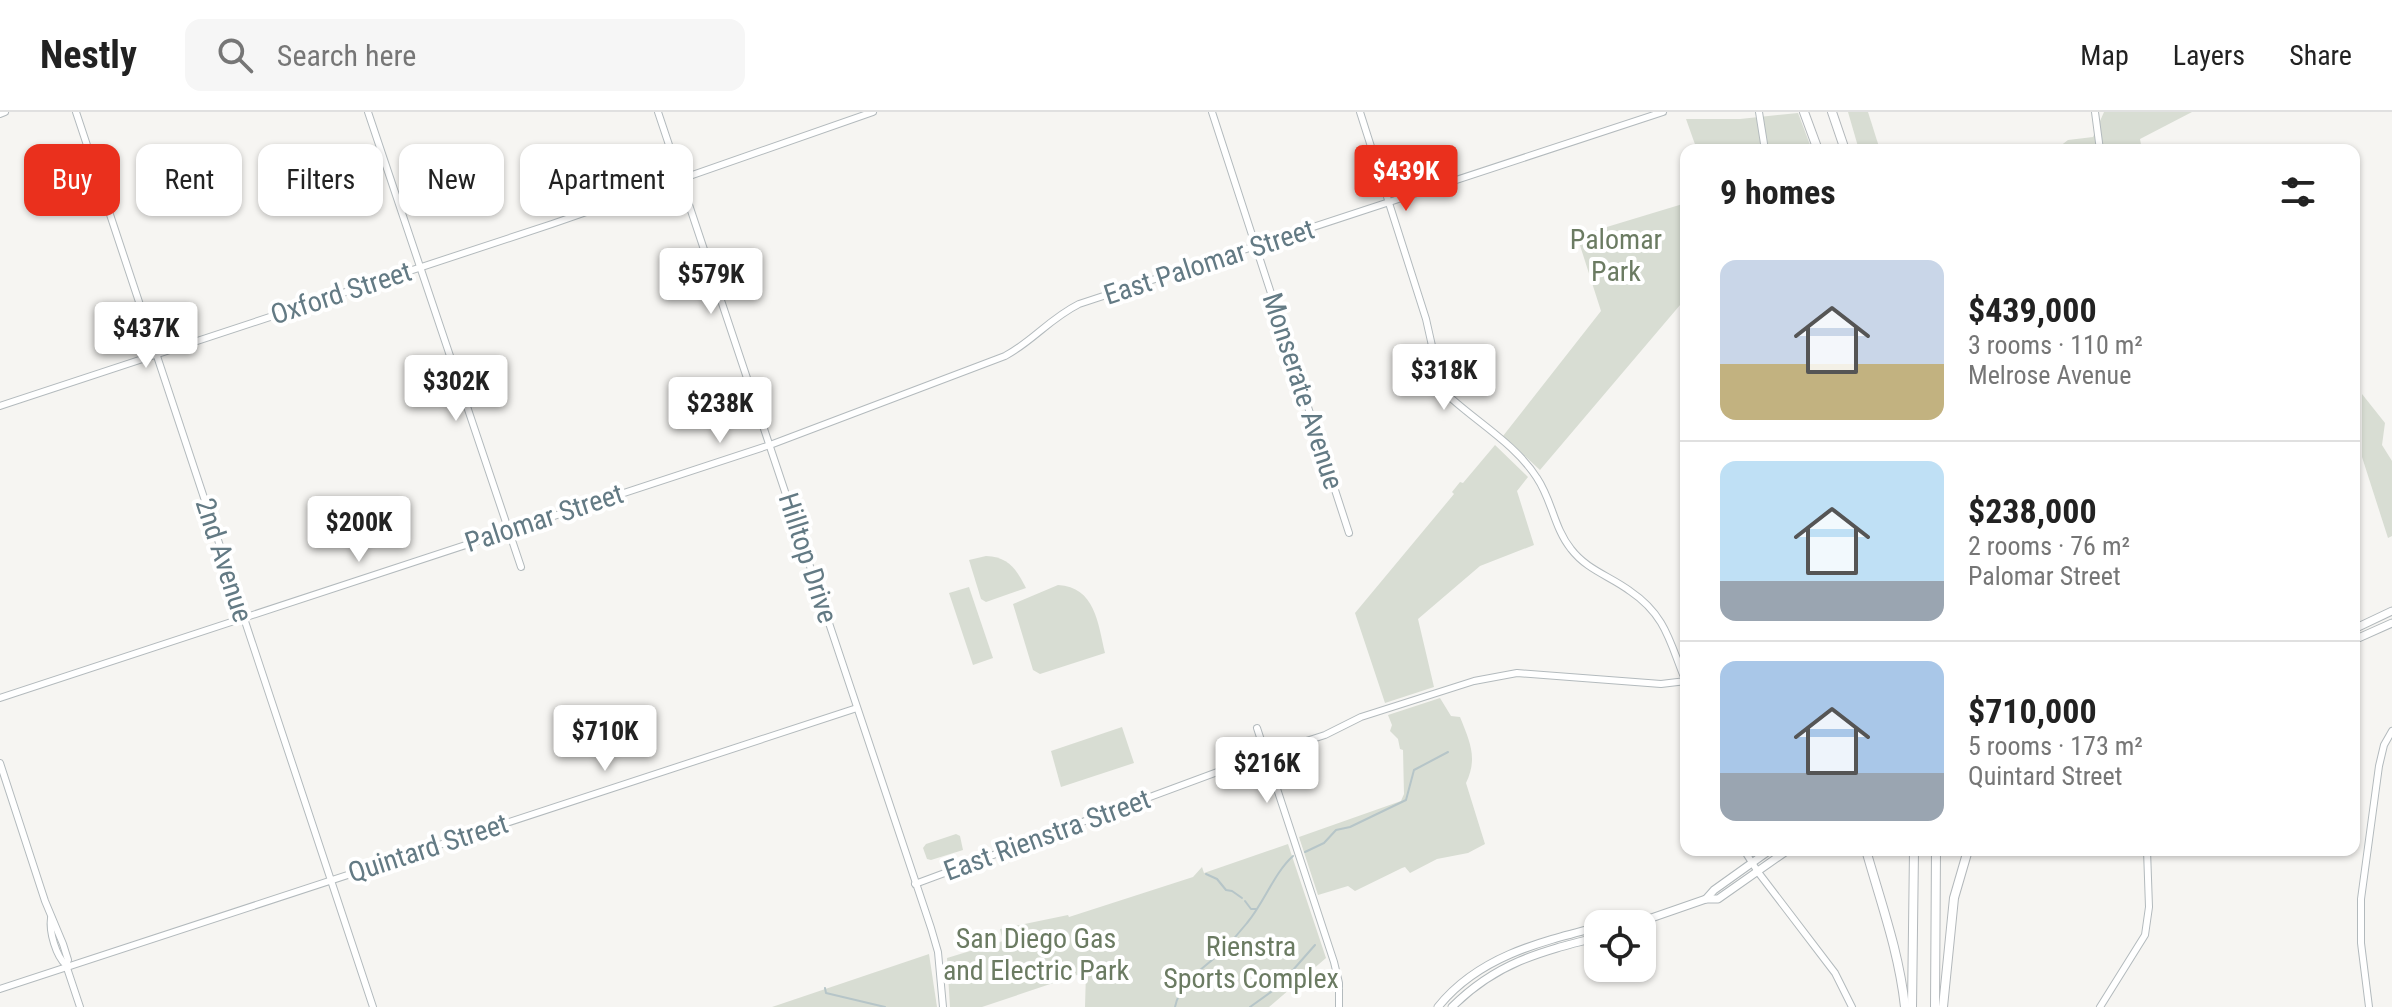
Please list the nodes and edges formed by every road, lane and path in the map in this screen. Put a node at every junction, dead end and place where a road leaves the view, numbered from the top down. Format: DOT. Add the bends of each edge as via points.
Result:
graph roads {
  1 [pos="76,112"];
  2 [pos="368,112"];
  3 [pos="658,112"];
  4 [pos="873,112"];
  5 [pos="1212,112"];
  6 [pos="1360,112"];
  7 [pos="1663,112"];
  8 [pos="1759,112"];
  9 [pos="1804,112"];
  10 [pos="1832,112"];
  11 [pos="2095,112"];
  12 [pos="669,144"];
  13 [pos="1764,144"];
  14 [pos="1816,144"];
  15 [pos="1843,144"];
  16 [pos="2099,144"];
  17 [pos="693,176"];
  18 [pos="1390,203"];
  19 [pos="573,216"];
  20 [pos="693,216"];
  21 [pos="1255,246"];
  22 [pos="420,267"];
  23 [pos="156,354"];
  24 [pos="0,406"];
  25 [pos="770,445"];
  26 [pos="509,529"];
  27 [pos="1349,533"];
  28 [pos="521,567"];
  29 [pos="2392,611"];
  30 [pos="243,618"];
  31 [pos="2392,623"];
  32 [pos="2360,626"];
  33 [pos="2360,637"];
  34 [pos="1680,665"];
  35 [pos="1680,682"];
  36 [pos="0,698"];
  37 [pos="857,708"];
  38 [pos="1257,728"];
  39 [pos="2392,731"];
  40 [pos="1266,754"];
  41 [pos="0,763"];
  42 [pos="1747,856"];
  43 [pos="1762,856"];
  44 [pos="1780,856"];
  45 [pos="1868,856"];
  46 [pos="1914,856"];
  47 [pos="1936,856"];
  48 [pos="1966,856"];
  49 [pos="2147,856"];
  50 [pos="1752,864"];
  51 [pos="1758,872"];
  52 [pos="331,880"];
  53 [pos="915,884"];
  54 [pos="1706,899"];
  55 [pos="1656,916"];
  56 [pos="1584,931"];
  57 [pos="1572,934"];
  58 [pos="1584,941"];
  59 [pos="1575,943"];
  60 [pos="67,967"];
  61 [pos="0,989"];
  62 [pos="80,1007"];
  63 [pos="373,1007"];
  64 [pos="943,1007"];
  65 [pos="1339,1007"];
  66 [pos="1438,1007"];
  67 [pos="1452,1007"];
  68 [pos="1852,1007"];
  69 [pos="1905,1007"];
  70 [pos="1912,1007"];
  71 [pos="1935,1007"];
  72 [pos="1943,1007"];
  73 [pos="2100,1007"];
  74 [pos="2369,1007"];
  1 -- 23 [label="street, 2nd Avenue"];
  2 -- 22 [label="street"];
  3 -- 12 [label="street, Hilltop Drive"];
  4 -- 17 [label="street, Oxford Street"];
  5 -- 21 [label="street, Monserate Avenue"];
  6 -- 18 [label="street"];
  7 -- 18 [label="street, East Palomar Street"];
  8 -- 13 [label="street"];
  9 -- 14 [label="highway"];
  10 -- 15 [label="highway"];
  11 -- 16 [label="street"];
  18 -- 21 [label="street, East Palomar Street"];
  18 -- 34 [label="street" via="1447,393 1532,470 1577,556 1655,612"];
  19 -- 22 [label="street, Oxford Street"];
  20 -- 25 [label="street, Hilltop Drive"];
  21 -- 25 [label="street, East Palomar Street" via="1079,304 1000,359"];
  21 -- 27 [label="street, Monserate Avenue"];
  22 -- 23 [label="street, Oxford Street"];
  22 -- 26 [label="street"];
  23 -- 24 [label="street, Oxford Street"];
  23 -- 30 [label="street, 2nd Avenue"];
  25 -- 26 [label="street, Palomar Street"];
  25 -- 37 [label="street, Hilltop Drive"];
  26 -- 28 [label="street"];
  26 -- 30 [label="street, Palomar Street"];
  29 -- 32 [label="main road"];
  30 -- 36 [label="street, Palomar Street"];
  30 -- 52 [label="street, 2nd Avenue"];
  31 -- 33 [label="main road"];
  35 -- 40 [label="street, East Rienstra Street" via="1501,675 1361,717"];
  37 -- 52 [label="street, Quintard Street"];
  37 -- 53 [label="street, Hilltop Drive"];
  38 -- 40 [label="street"];
  39 -- 74 [label="street" via="2379,766 2361,899"];
  40 -- 53 [label="street, East Rienstra Street"];
  40 -- 65 [label="street" via="1334,962"];
  41 -- 60 [label="street" via="52,935"];
  42 -- 50 [label="street"];
  43 -- 50 [label="main road"];
  44 -- 51 [label="main road"];
  45 -- 69 [label="highway" via="1901,970"];
  46 -- 70 [label="highway"];
  47 -- 71 [label="highway"];
  48 -- 72 [label="highway" via="1954,898"];
  49 -- 73 [label="street" via="2145,935"];
  50 -- 51 [label="street"];
  50 -- 54 [label="main road"];
  51 -- 54 [label="main road" via="1726,896"];
  51 -- 68 [label="street" via="1835,973"];
  52 -- 60 [label="street, Quintard Street"];
  52 -- 63 [label="street, 2nd Avenue"];
  53 -- 64 [label="street, Hilltop Drive" via="938,952"];
  54 -- 55 [label="main road"];
  56 -- 57 [label="main road"];
  57 -- 59 [label="main road"];
  57 -- 66 [label="main road" via="1528,945 1487,965"];
  58 -- 59 [label="main road"];
  59 -- 67 [label="main road" via="1513,962 1477,983"];
  60 -- 61 [label="street, Quintard Street"];
  60 -- 62 [label="street"];
}
